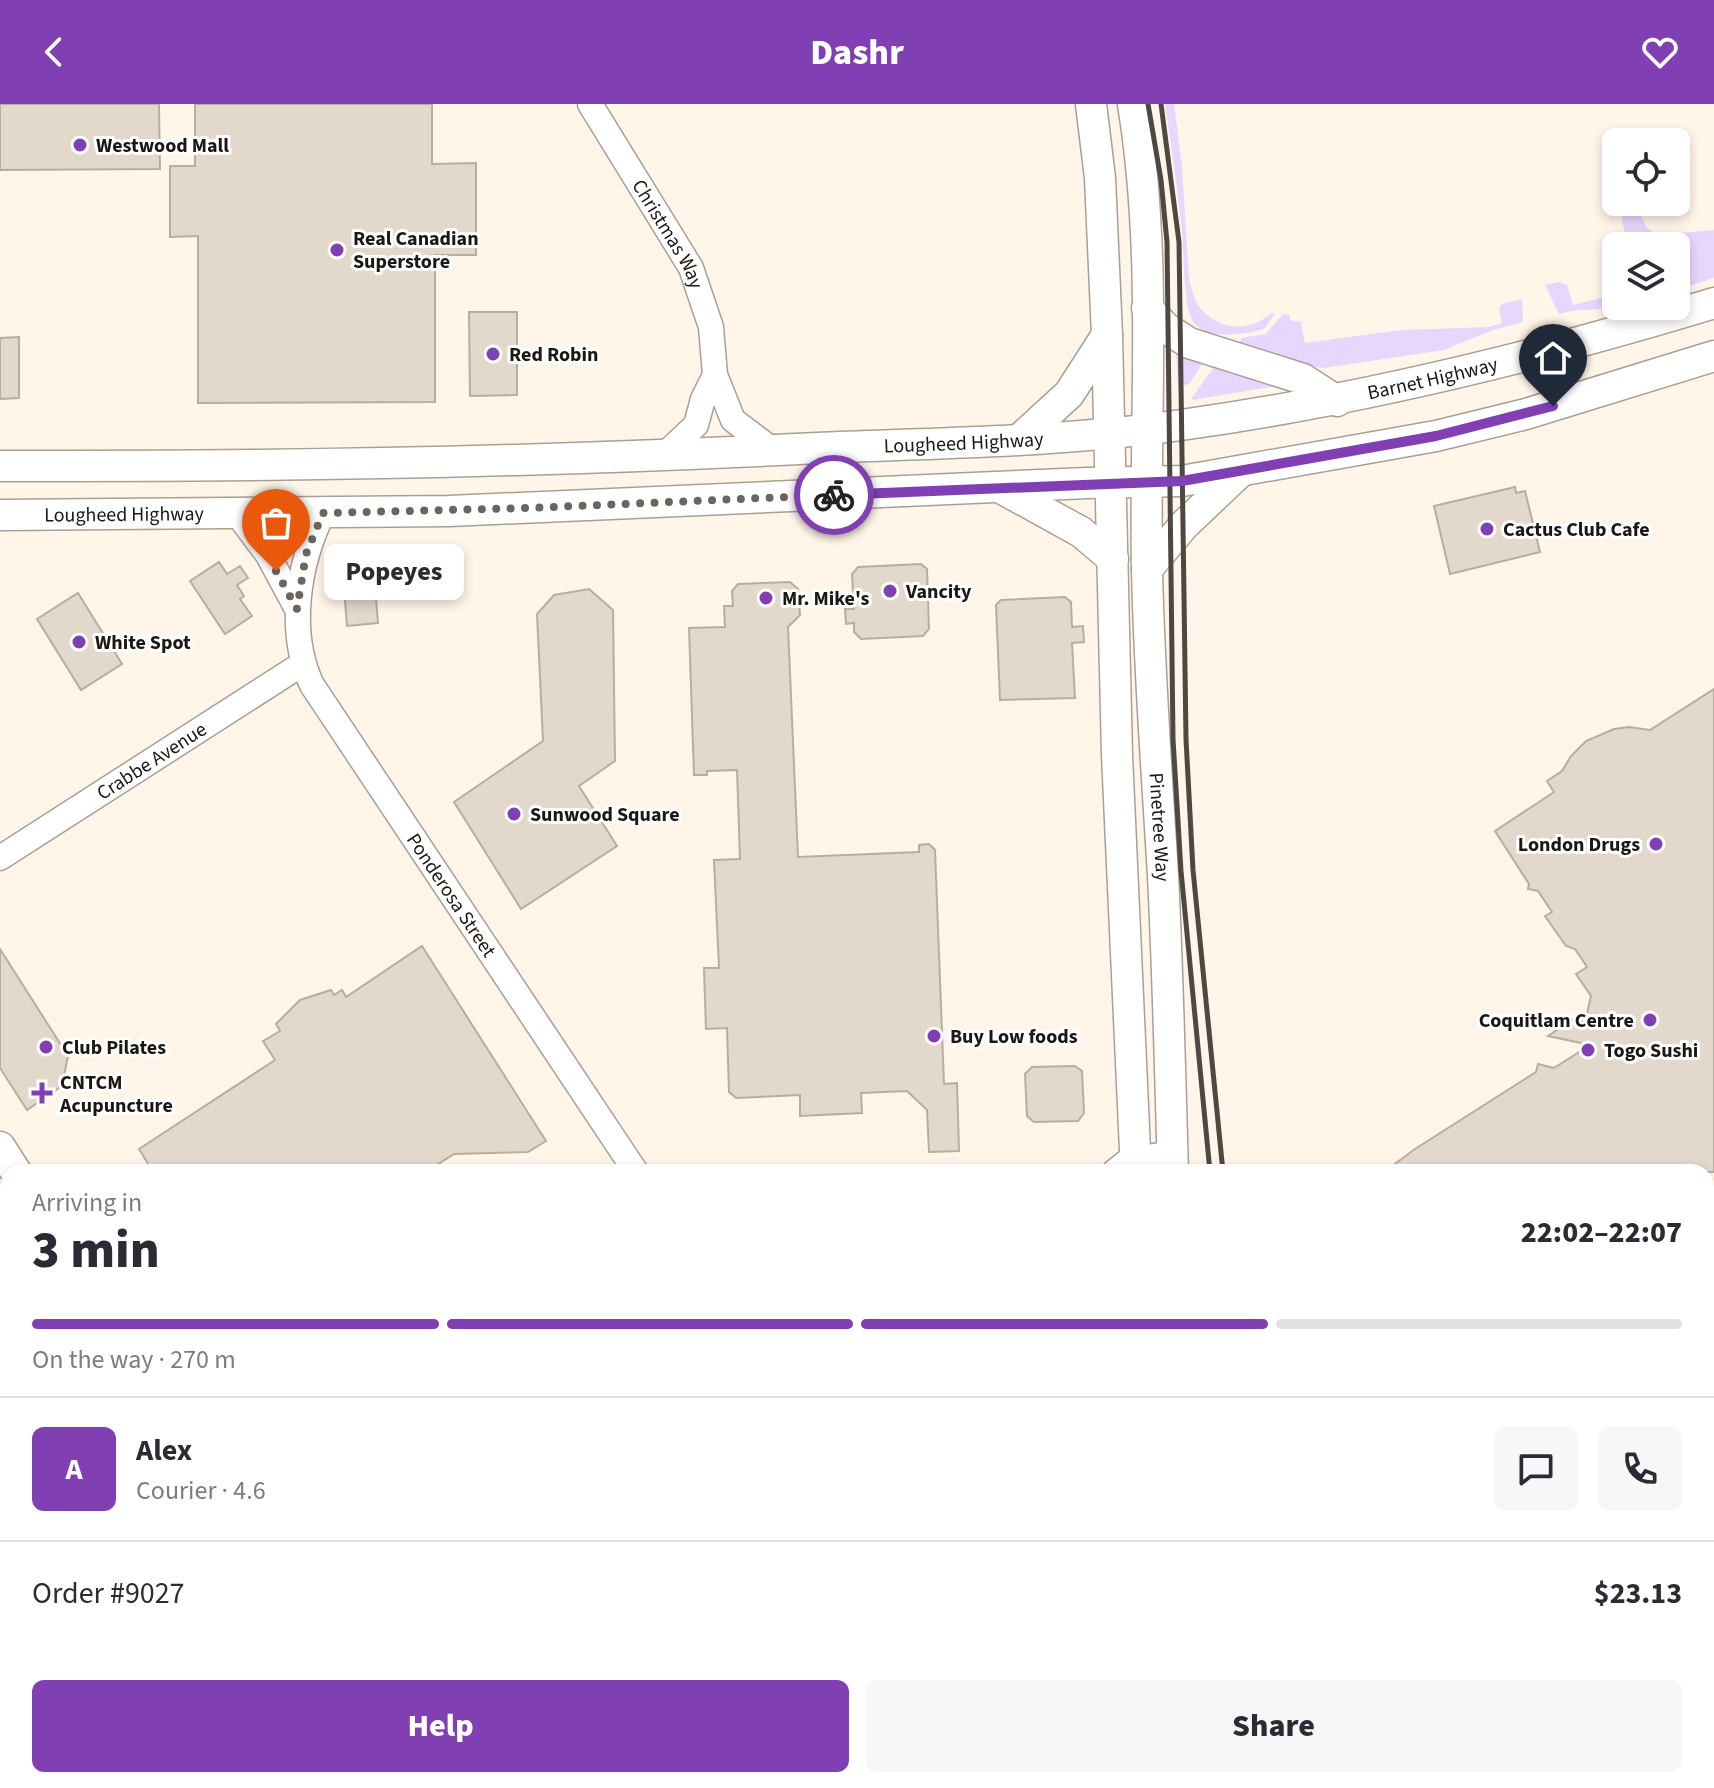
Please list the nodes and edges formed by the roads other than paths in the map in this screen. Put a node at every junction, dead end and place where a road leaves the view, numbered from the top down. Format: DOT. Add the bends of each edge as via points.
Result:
graph roads {
  1 [pos="590,104"];
  2 [pos="1091,104"];
  3 [pos="1133,104"];
  4 [pos="1714,303"];
  5 [pos="1147,308"];
  6 [pos="1107,335"];
  7 [pos="1714,356"];
  8 [pos="715,375"];
  9 [pos="1337,401"];
  10 [pos="1147,430"];
  11 [pos="1110,433"];
  12 [pos="1021,438"];
  13 [pos="774,451"];
  14 [pos="663,456"];
  15 [pos="0,466"];
  16 [pos="1240,472"];
  17 [pos="1147,481"];
  18 [pos="1112,482"];
  19 [pos="1001,488"];
  20 [pos="323,513"];
  21 [pos="0,515"];
  22 [pos="238,515"];
  23 [pos="1113,559"];
  24 [pos="1147,569"];
  25 [pos="297,609"];
  26 [pos="302,664"];
  27 [pos="0,858"];
  28 [pos="0,1147"];
  29 [pos="1173,1163"];
  30 [pos="11,1164"];
  31 [pos="631,1164"];
  32 [pos="1128,1164"];
  1 -- 8 [label="street, Christmas Way" via="691,268 711,327"];
  2 -- 6 [label="main road"];
  3 -- 5 [label="main road"];
  4 -- 9 [label="main road, Barnet Highway"];
  5 -- 9 [label="main road" via="1189,343 1303,379"];
  5 -- 10 [label="main road"];
  6 -- 11 [label="main road"];
  6 -- 12 [label="main road" via="1069,394"];
  7 -- 16 [label="main road" via="1526,414"];
  8 -- 13 [label="street, Christmas Way" via="733,420"];
  8 -- 14 [label="street, Christmas Way" via="696,425"];
  9 -- 10 [label="main road, Barnet Highway"];
  10 -- 11 [label="main road, Lougheed Highway"];
  10 -- 17 [label="main road"];
  11 -- 12 [label="main road, Lougheed Highway"];
  11 -- 18 [label="main road"];
  12 -- 13 [label="main road, Lougheed Highway"];
  13 -- 14 [label="main road, Lougheed Highway"];
  14 -- 15 [label="main road, Lougheed Highway" via="299,466"];
  16 -- 17 [label="main road"];
  16 -- 24 [label="main road"];
  17 -- 18 [label="main road"];
  17 -- 24 [label="main road, Pinetree Way"];
  18 -- 19 [label="main road, Lougheed Highway"];
  18 -- 23 [label="main road, Pinetree Way"];
  19 -- 20 [label="main road, Lougheed Highway"];
  19 -- 23 [label="main road" via="1081,532"];
  20 -- 22 [label="main road, Lougheed Highway"];
  20 -- 25 [label="street, Ponderosa Street" via="306,554"];
  21 -- 22 [label="main road, Lougheed Highway"];
  22 -- 25 [label="street, Ponderosa Street" via="268,555"];
  23 -- 32 [label="main road, Pinetree Way"];
  24 -- 29 [label="main road, Pinetree Way"];
  25 -- 26 [label="street, Ponderosa Street"];
  26 -- 27 [label="street, Crabbe Avenue"];
  26 -- 31 [label="street, Ponderosa Street"];
  28 -- 30 [label="main road"];
}
